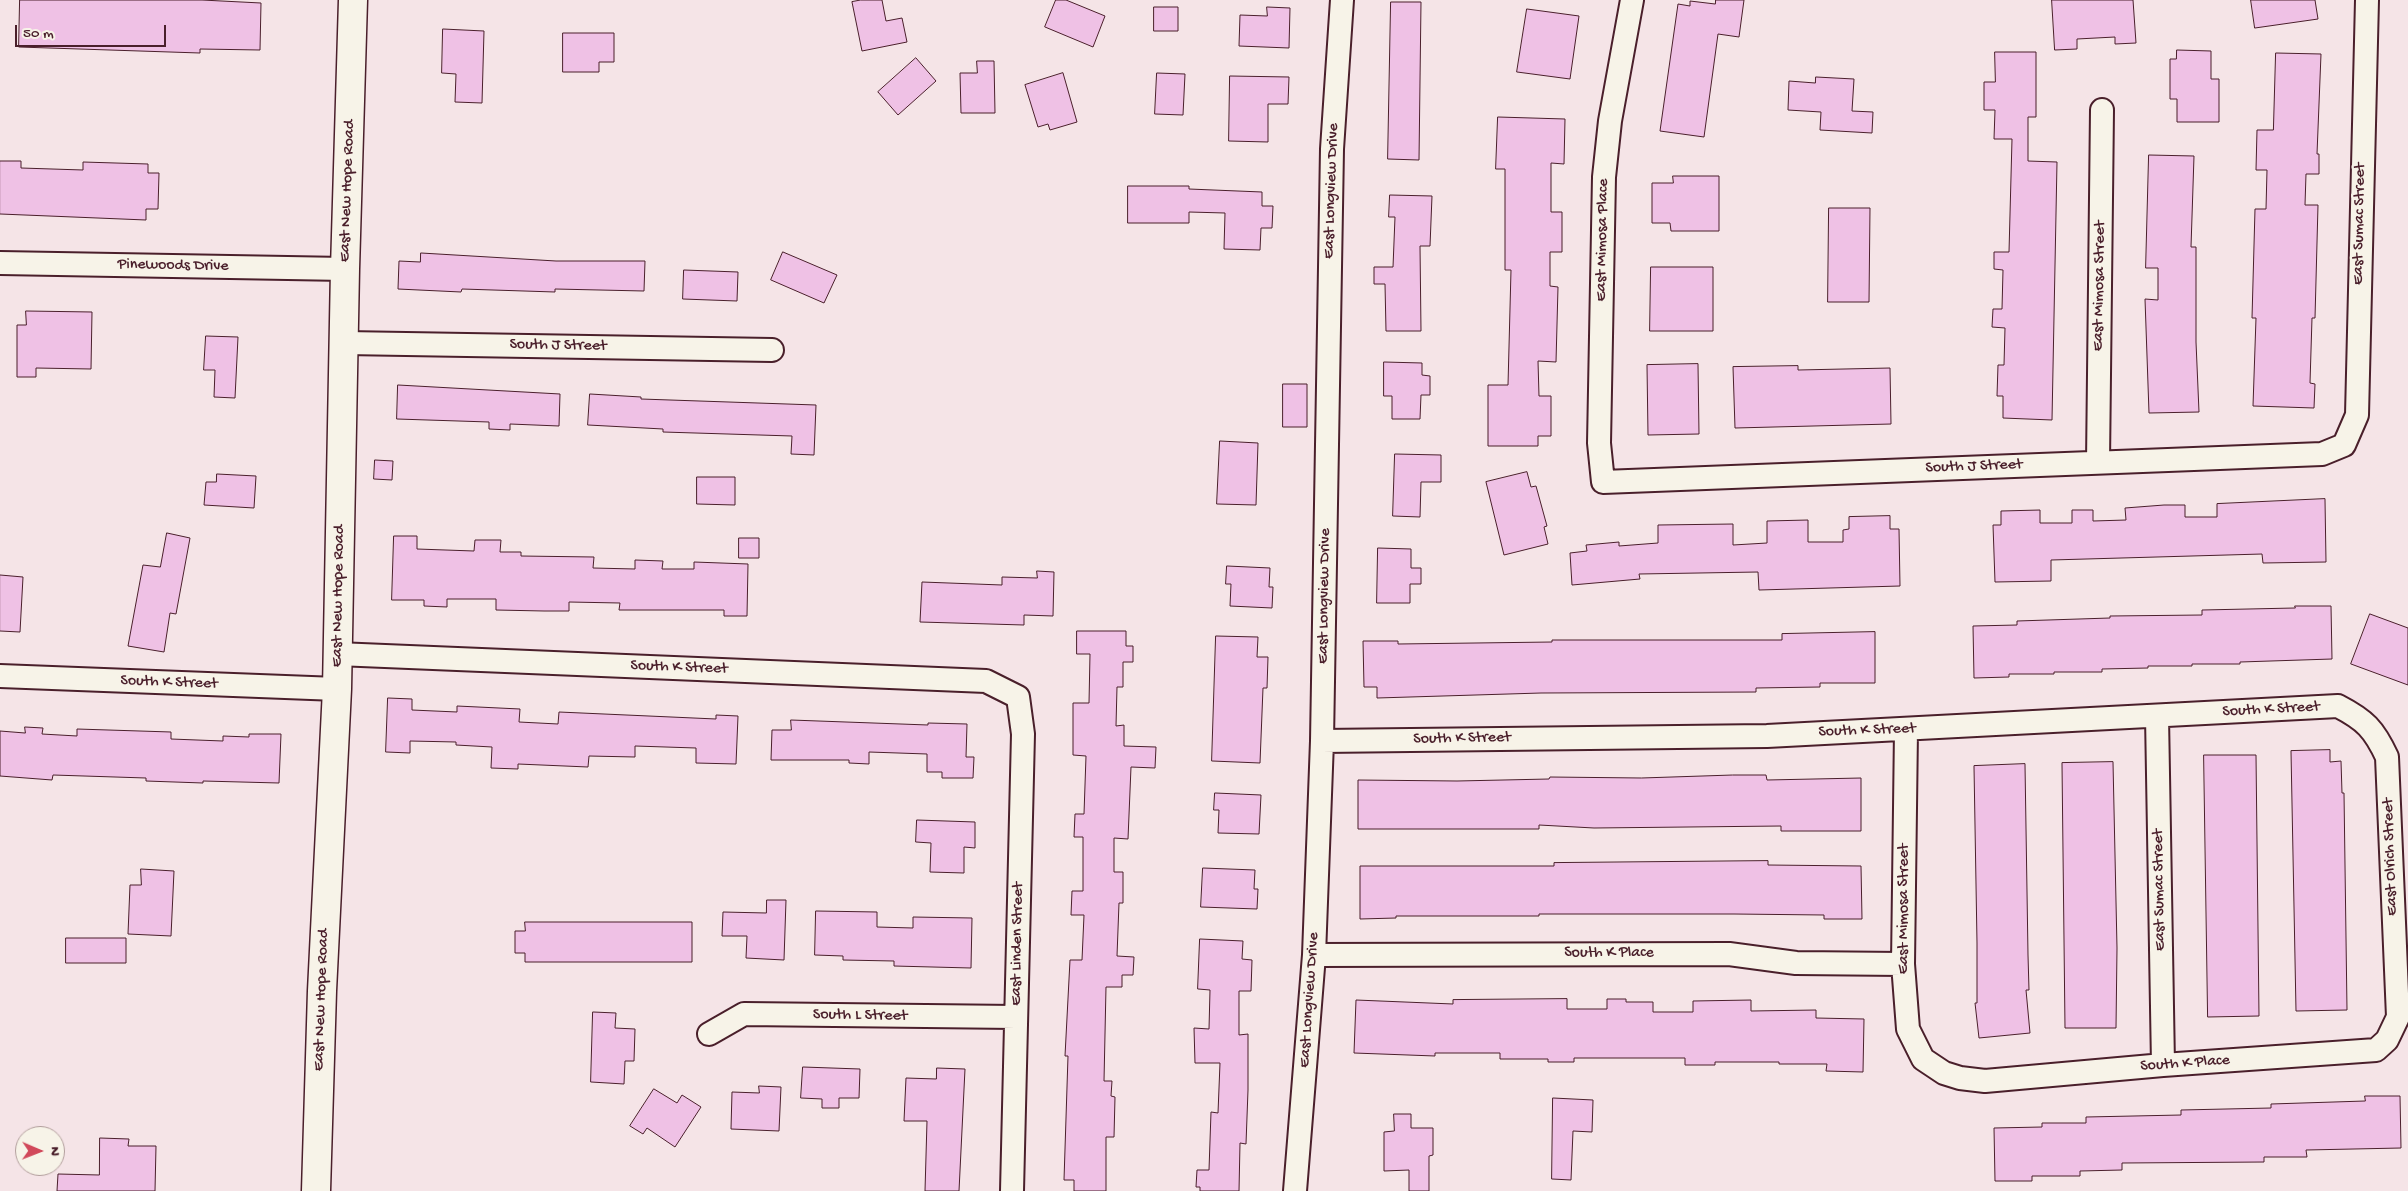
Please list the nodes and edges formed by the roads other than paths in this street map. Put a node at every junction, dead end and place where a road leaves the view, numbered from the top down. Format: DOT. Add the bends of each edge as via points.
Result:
graph roads {
  1 [pos="354,0"];
  2 [pos="1342,0"];
  3 [pos="1632,0"];
  4 [pos="2367,0"];
  5 [pos="2102,110"];
  6 [pos="0,263"];
  7 [pos="345,268"];
  8 [pos="345,343"];
  9 [pos="772,350"];
  10 [pos="2344,445"];
  11 [pos="2098,462"];
  12 [pos="1603,482"];
  13 [pos="338,654"];
  14 [pos="0,676"];
  15 [pos="337,689"];
  16 [pos="1018,697"];
  17 [pos="2157,716"];
  18 [pos="1906,730"];
  19 [pos="1322,741"];
  20 [pos="2387,757"];
  21 [pos="1314,955"];
  22 [pos="1903,964"];
  23 [pos="1016,1017"];
  24 [pos="2403,1017"];
  25 [pos="709,1034"];
  26 [pos="2163,1065"];
  27 [pos="1944,1074"];
  28 [pos="316,1191"];
  29 [pos="1012,1191"];
  30 [pos="1296,1191"];
  1 -- 7 [label="street, East New Hope Road"];
  2 -- 19 [label="street, East Longview Drive" via="1332,149"];
  3 -- 12 [label="street, East Mimosa Place" via="1610,121 1604,177 1599,444"];
  4 -- 10 [label="street, East Sumac Street" via="2357,415"];
  5 -- 11 [label="street, East Mimosa Street"];
  6 -- 7 [label="street, Pinewoods Drive"];
  7 -- 8 [label="street, East New Hope Road"];
  8 -- 9 [label="street, South J Street"];
  8 -- 13 [label="street, East New Hope Road"];
  10 -- 11 [label="street, South J Street" via="2322,454"];
  11 -- 12 [label="street, South J Street"];
  13 -- 15 [label="street, East New Hope Road"];
  13 -- 16 [label="street, South K Street" via="986,681"];
  14 -- 15 [label="street, South K Street"];
  15 -- 28 [label="street, East New Hope Road"];
  16 -- 23 [label="street, East Linden Street" via="1023,734"];
  17 -- 18 [label="street, South K Street"];
  17 -- 20 [label="street, South K Street" via="2338,706 2360,717 2378,738"];
  17 -- 26 [label="street, East Sumac Street"];
  18 -- 19 [label="street, South K Street" via="1768,736"];
  18 -- 22 [label="street, East Mimosa Street"];
  19 -- 21 [label="street, East Longview Drive"];
  20 -- 24 [label="street, East Olrich Street"];
  21 -- 22 [label="street, South K Place" via="1729,954 1796,964"];
  21 -- 30 [label="street, East Longview Drive"];
  22 -- 27 [label="street, East Mimosa Street" via="1908,1029 1923,1059"];
  23 -- 25 [label="street, South L Street" via="744,1014"];
  23 -- 29 [label="street, East Linden Street"];
  24 -- 26 [label="street, South K Place" via="2376,1050"];
  26 -- 27 [label="street, South K Place" via="1985,1081"];
}
